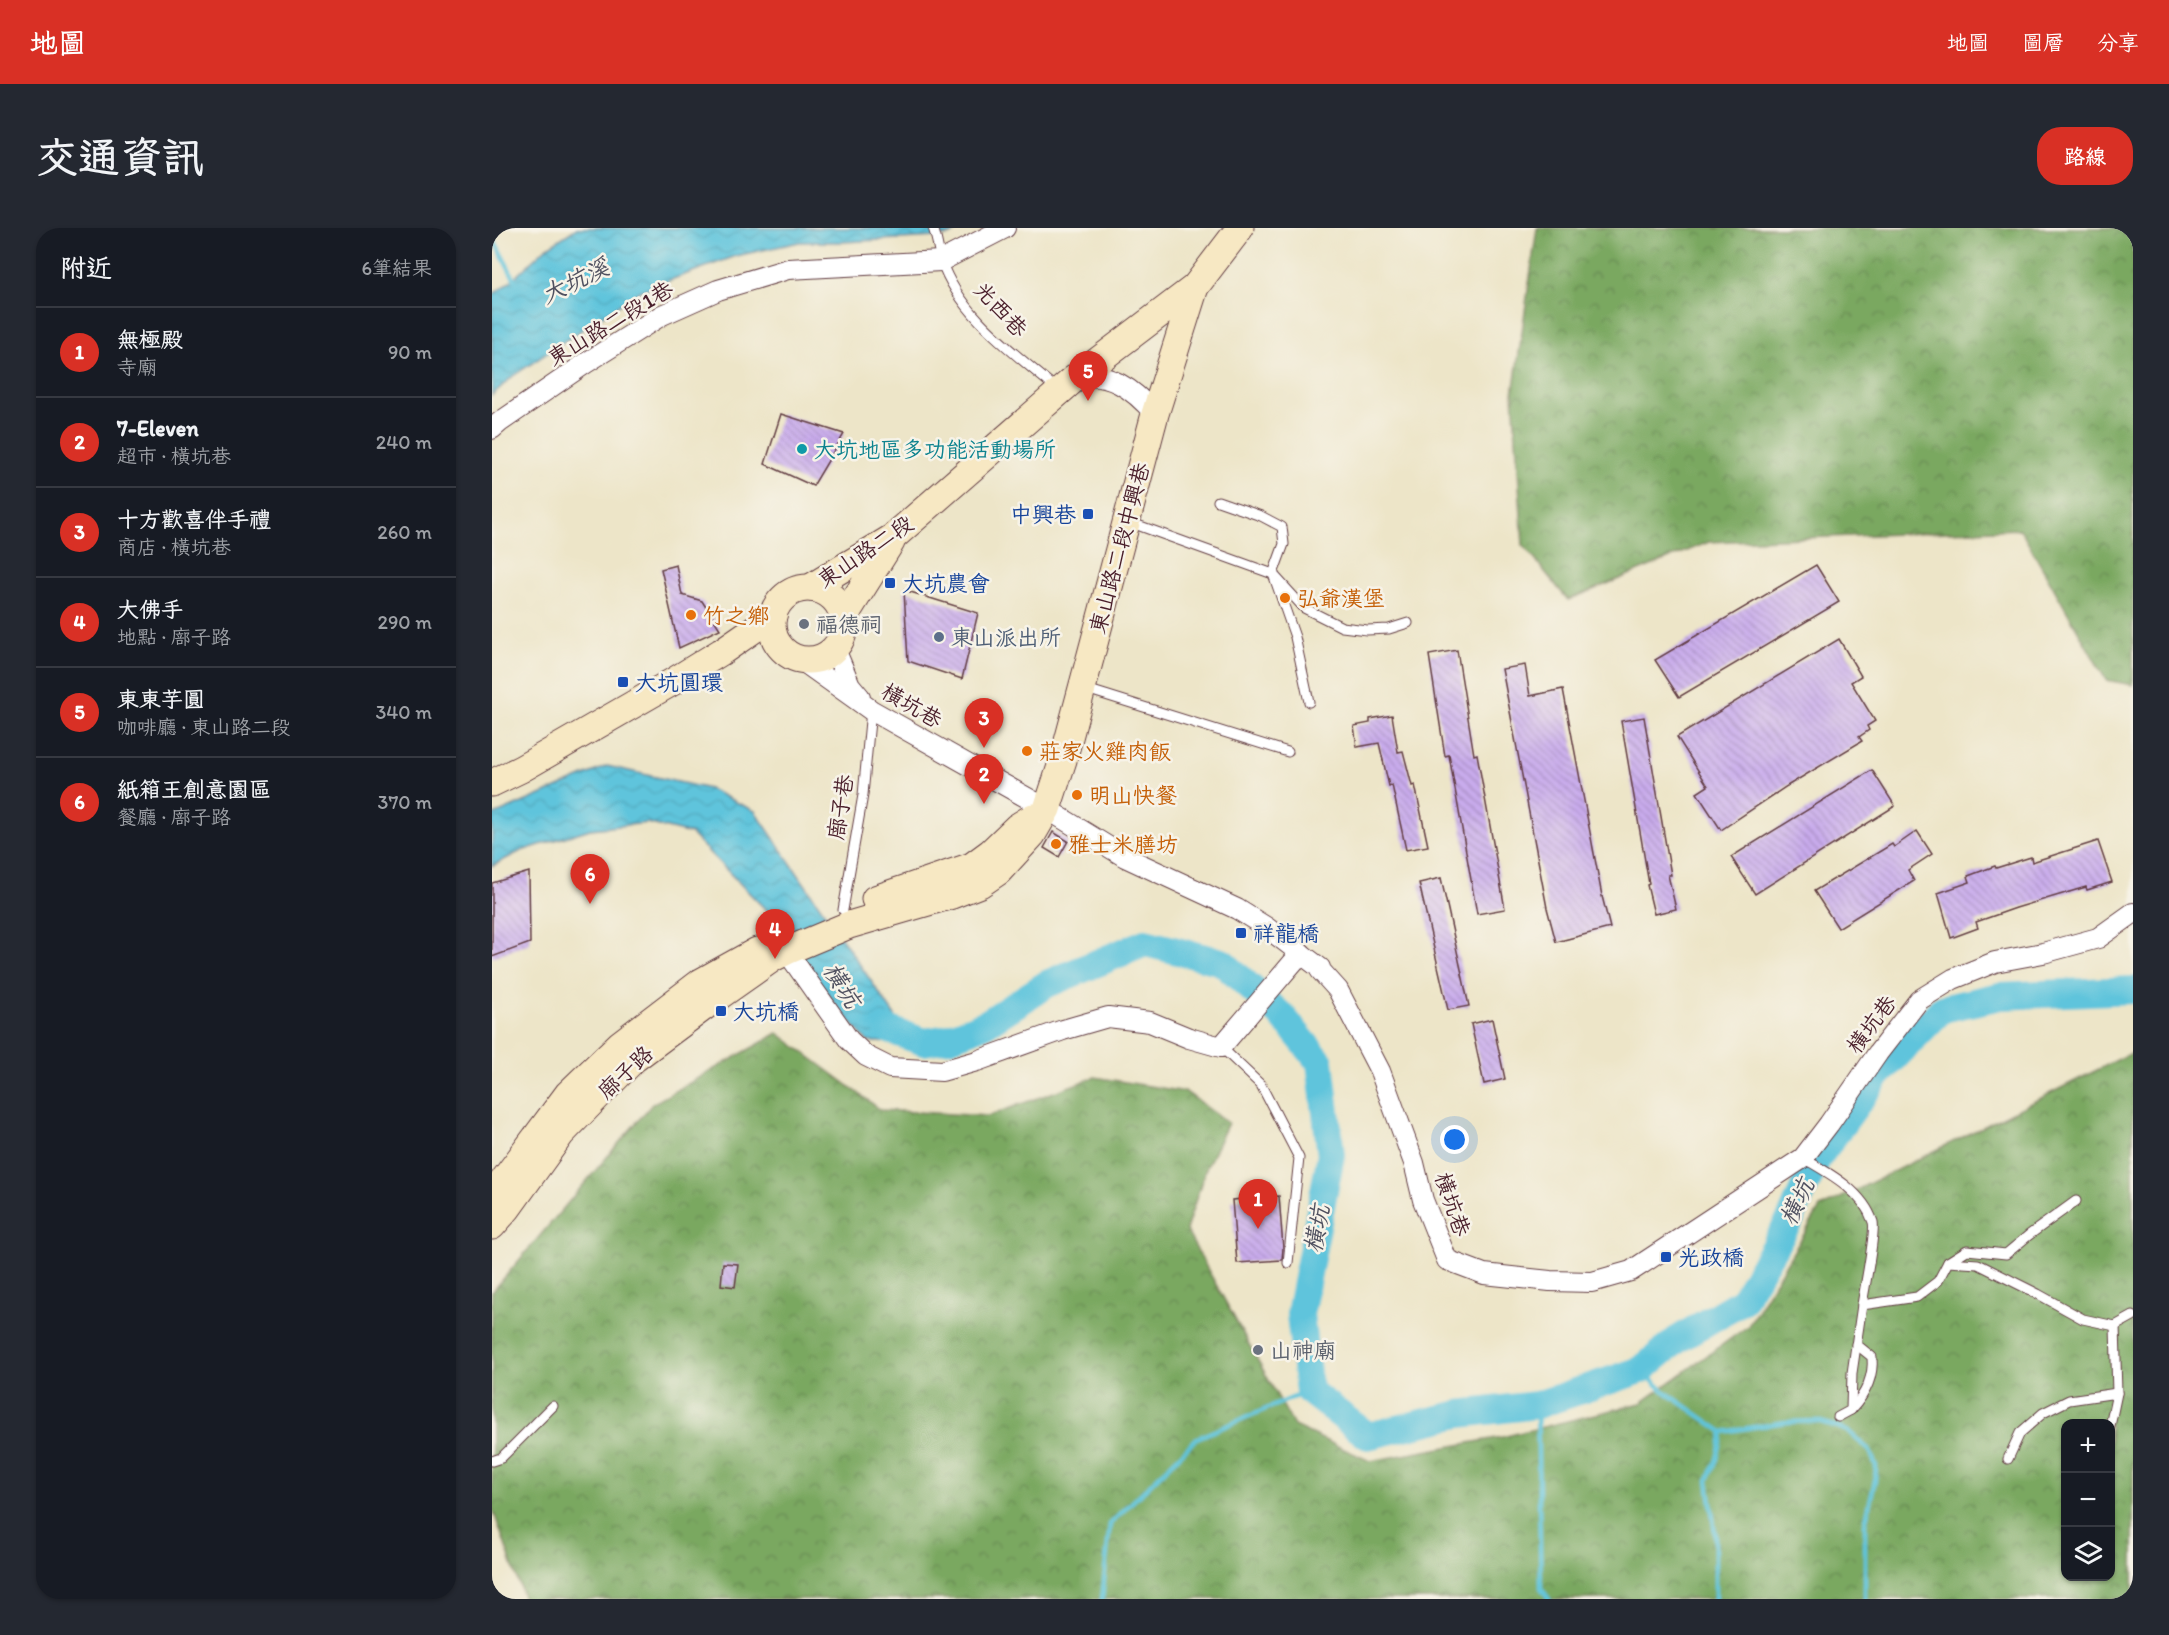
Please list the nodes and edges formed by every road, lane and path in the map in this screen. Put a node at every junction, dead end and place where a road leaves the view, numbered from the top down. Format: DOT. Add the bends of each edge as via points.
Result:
graph roads {
  1 [pos="1005,228"];
  2 [pos="1240,228"];
  3 [pos="935,232"];
  4 [pos="941,261"];
  5 [pos="1195,287"];
  6 [pos="1067,385"];
  7 [pos="1155,414"];
  8 [pos="492,429"];
  9 [pos="1218,501"];
  10 [pos="1126,521"];
  11 [pos="892,538"];
  12 [pos="1273,574"];
  13 [pos="810,588"];
  14 [pos="772,616"];
  15 [pos="844,617"];
  16 [pos="1408,623"];
  17 [pos="835,649"];
  18 [pos="721,652"];
  19 [pos="793,657"];
  20 [pos="1081,687"];
  21 [pos="1309,702"];
  22 [pos="872,710"];
  23 [pos="1288,752"];
  24 [pos="492,783"];
  25 [pos="1047,809"];
  26 [pos="2133,913"];
  27 [pos="843,916"];
  28 [pos="784,944"];
  29 [pos="1300,953"];
  30 [pos="1221,1047"];
  31 [pos="1803,1158"];
  32 [pos="492,1196"];
  33 [pos="2076,1201"];
  34 [pos="492,1226"];
  35 [pos="1948,1262"];
  36 [pos="1288,1263"];
  37 [pos="1862,1305"];
  38 [pos="2133,1316"];
  39 [pos="2115,1326"];
  40 [pos="1856,1344"];
  41 [pos="2117,1392"];
  42 [pos="553,1406"];
  43 [pos="1851,1410"];
  44 [pos="1838,1417"];
  45 [pos="2111,1419"];
  46 [pos="2008,1459"];
  47 [pos="492,1461"];
  1 -- 4 [label="street"];
  2 -- 5 [label="main road, 東山路二段"];
  3 -- 4 [label="lane, 光西巷"];
  4 -- 6 [label="lane, 光西巷" via="967,307 1000,341"];
  4 -- 8 [label="street, 東山路二段1巷" via="788,269 718,290 662,315"];
  5 -- 6 [label="main road, 東山路二段"];
  5 -- 7 [label="main road, 東山路二段中興巷"];
  6 -- 7 [label="street" via="1090,375 1114,380"];
  6 -- 11 [label="main road, 東山路二段"];
  7 -- 10 [label="main road, 東山路二段中興巷"];
  9 -- 12 [label="lane" via="1282,527 1284,544"];
  10 -- 12 [label="lane"];
  10 -- 20 [label="main road, 東山路二段中興巷"];
  11 -- 13 [label="main road, 東山路二段"];
  11 -- 15 [label="main road"];
  12 -- 16 [label="lane" via="1304,608 1342,627 1389,629"];
  12 -- 21 [label="lane" via="1295,637"];
  13 -- 14 [label="main road" via="789,593"];
  13 -- 15 [label="main road" via="832,597"];
  14 -- 18 [label="main road"];
  14 -- 19 [label="main road" via="772,634"];
  15 -- 17 [label="main road" via="844,629"];
  17 -- 19 [label="main road" via="813,660"];
  17 -- 22 [label="street" via="850,685"];
  18 -- 19 [label="main road" via="752,651"];
  18 -- 24 [label="main road"];
  19 -- 22 [label="street, 橫坑巷"];
  20 -- 23 [label="lane"];
  20 -- 25 [label="main road, 東山路二段中興巷"];
  22 -- 25 [label="street, 橫坑巷"];
  22 -- 27 [label="lane, 廍子巷"];
  25 -- 27 [label="main road" via="1017,827 972,866"];
  25 -- 29 [label="street, 橫坑巷" via="1125,857 1237,909"];
  26 -- 31 [label="street, 橫坑巷" via="2098,938 1995,962 1953,979 1919,1000"];
  27 -- 28 [label="main road"];
  28 -- 30 [label="street" via="849,1040 866,1056 890,1068 942,1071 1108,1017 1150,1022"];
  28 -- 32 [label="main road, 廍子路" via="701,982 620,1044 568,1094"];
  28 -- 34 [label="main road, 廍子路" via="773,958 634,1059 561,1134"];
  29 -- 30 [label="street"];
  29 -- 31 [label="street, 橫坑巷" via="1320,968 1338,990 1380,1071 1447,1260 1484,1274 1550,1281 1592,1282 1631,1271"];
  30 -- 36 [label="lane" via="1261,1085 1299,1158"];
  31 -- 37 [label="lane" via="1836,1177 1863,1203 1874,1224"];
  33 -- 35 [label="lane" via="2006,1254 1967,1250"];
  35 -- 37 [label="lane" via="1938,1281 1917,1297"];
  35 -- 39 [label="lane" via="1978,1264 2082,1319"];
  37 -- 40 [label="lane"];
  38 -- 39 [label="lane"];
  39 -- 41 [label="lane"];
  40 -- 43 [label="lane"];
  40 -- 43 [label="lane" via="1872,1357 1873,1366 1867,1390"];
  41 -- 45 [label="lane"];
  41 -- 46 [label="lane" via="2069,1400 2043,1413 2020,1433"];
  42 -- 47 [label="lane" via="501,1458"];
  43 -- 44 [label="lane"];
}
